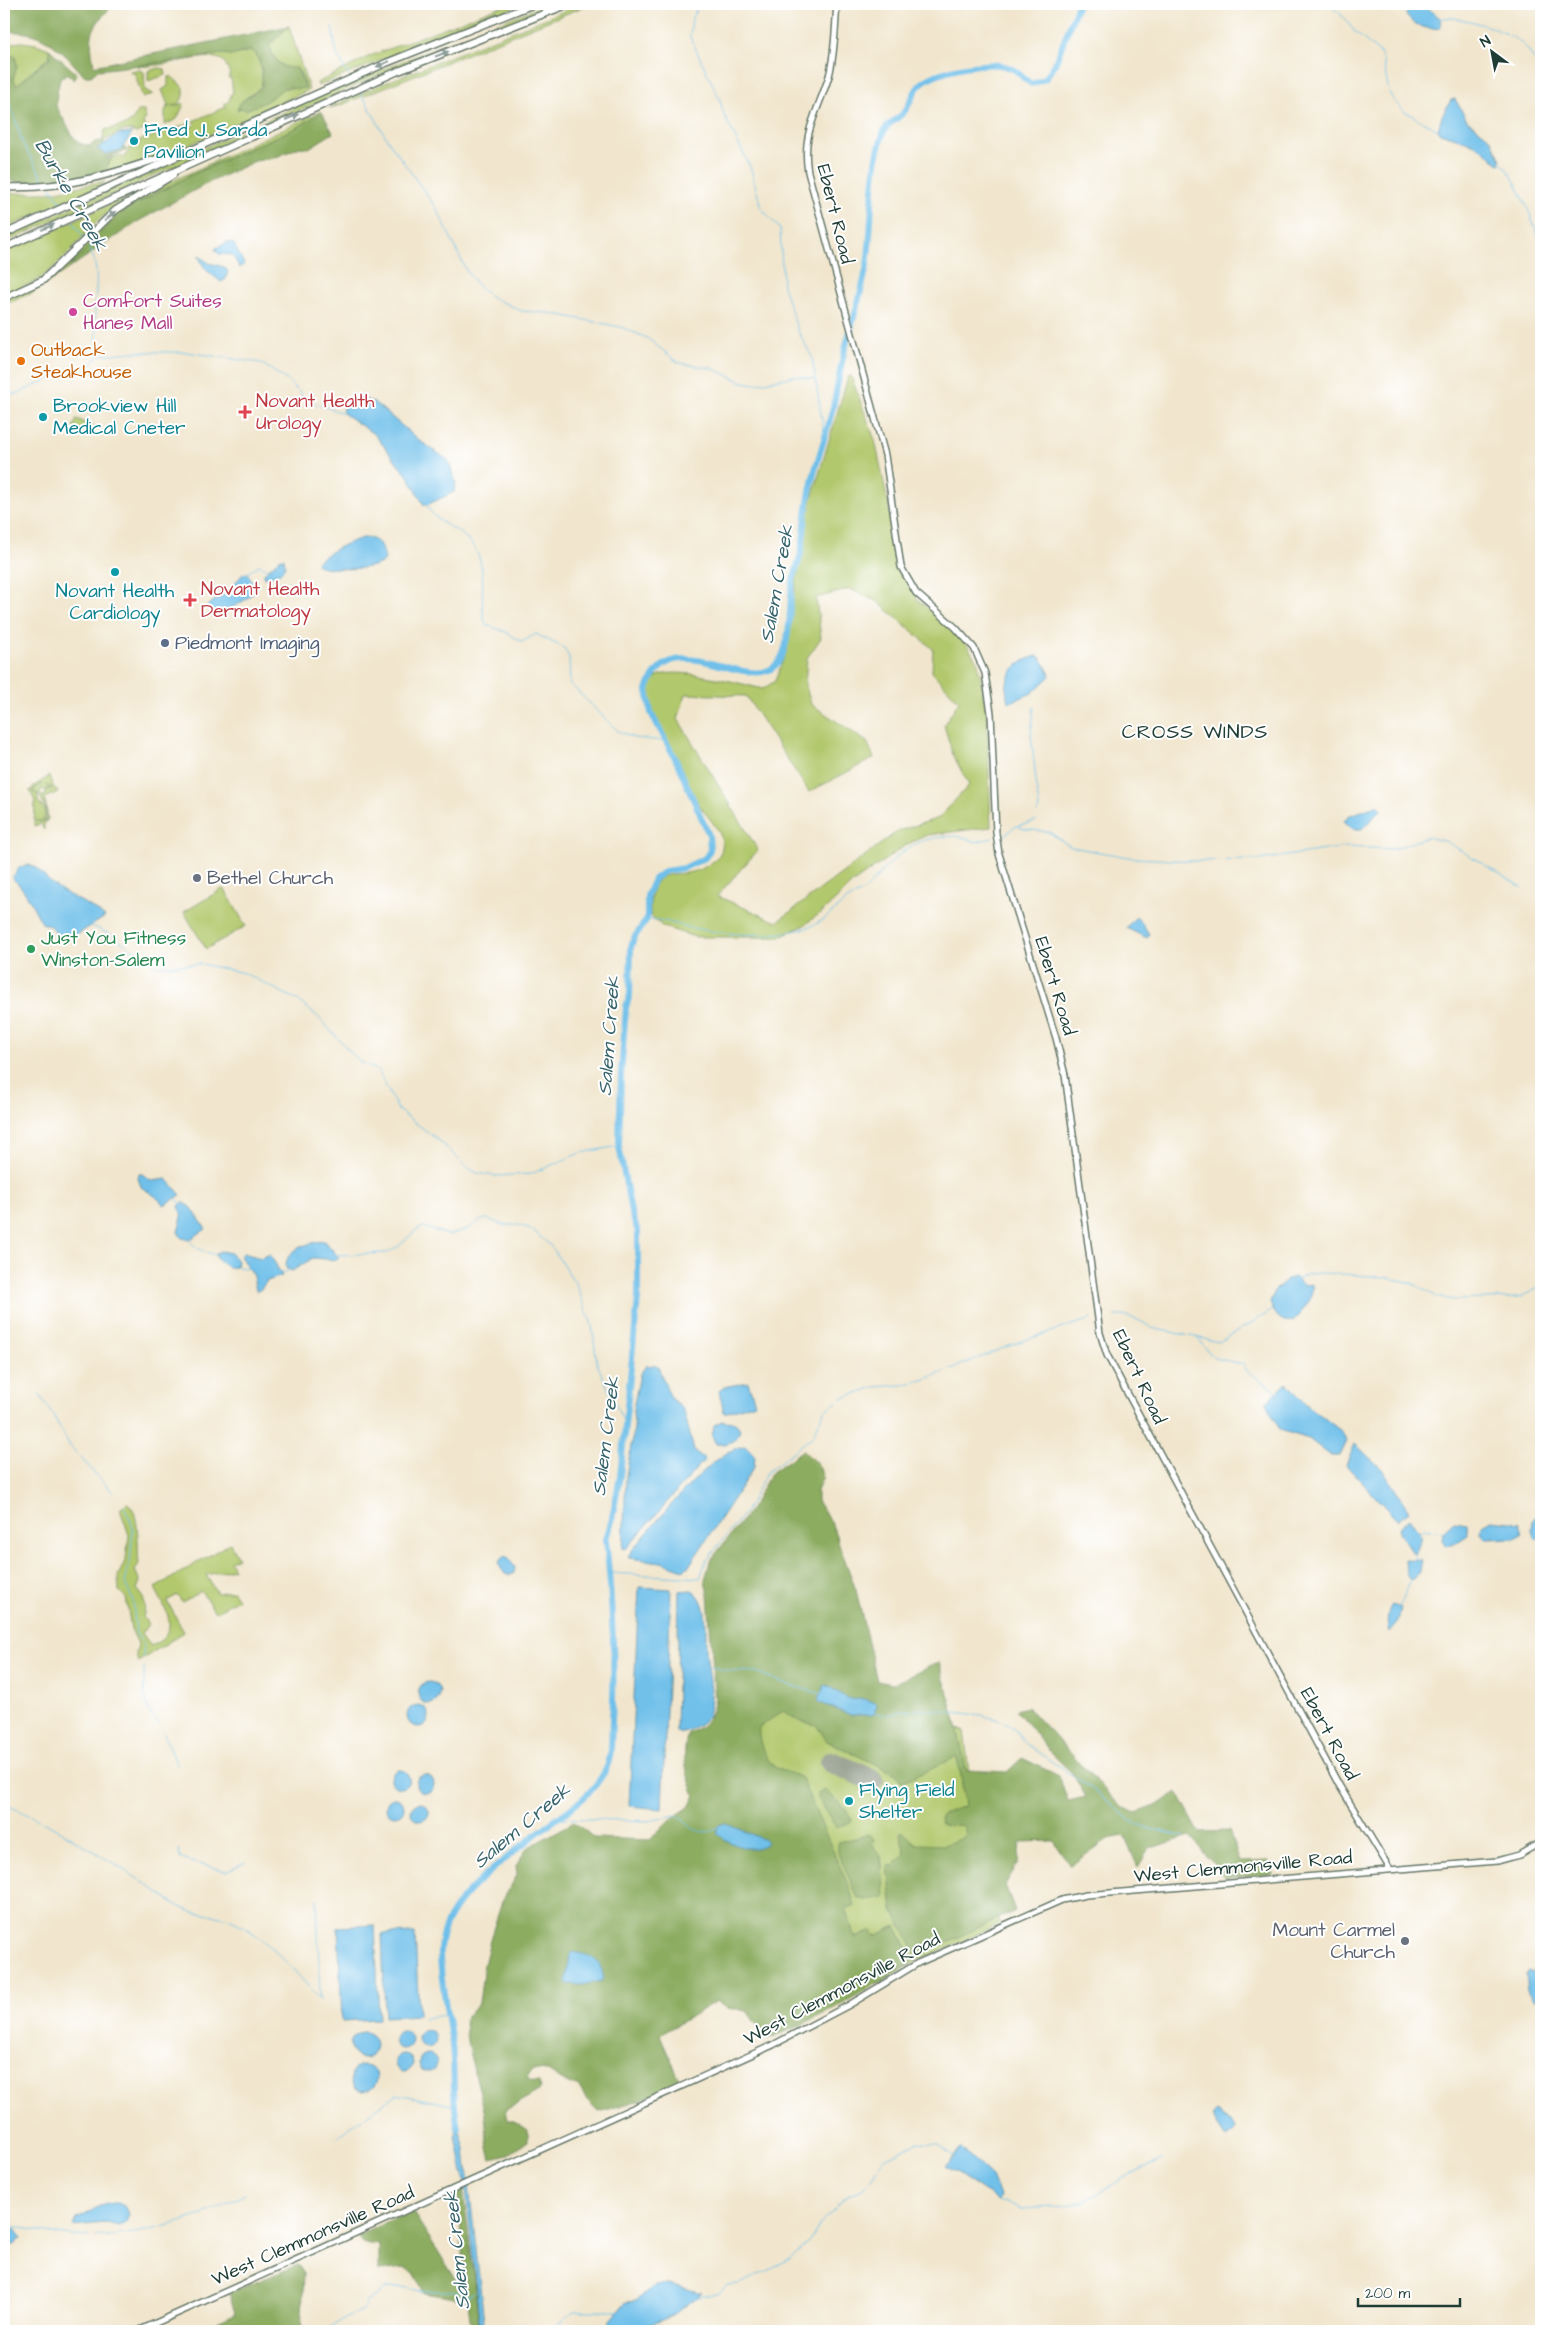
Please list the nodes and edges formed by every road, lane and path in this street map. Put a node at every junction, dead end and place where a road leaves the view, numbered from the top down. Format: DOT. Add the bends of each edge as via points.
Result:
graph roads {
  1 [pos="534,4"];
  2 [pos="569,4"];
  3 [pos="837,4"];
  4 [pos="220,136"];
  5 [pos="200,158"];
  6 [pos="4,187"];
  7 [pos="4,234"];
  8 [pos="4,248"];
  9 [pos="4,298"];
  10 [pos="1541,1842"];
  11 [pos="1390,1869"];
  12 [pos="138,2331"];
  1 -- 4 [label="highway, one-way" via="386,63"];
  5 -- 2 [label="highway, one-way" via="396,72"];
  3 -- 11 [label="main road, Ebert Road" via="829,76 807,140 806,157 814,198 886,460 901,567 916,593 974,648 985,673 991,713 996,833 1004,871 1065,1075 1099,1326 1107,1355 1339,1785"];
  4 -- 6 [label="highway" via="100,178 54,186"];
  4 -- 7 [label="highway"];
  8 -- 5 [label="highway, one-way"];
  9 -- 5 [label="highway, one-way" via="43,280 116,210"];
  10 -- 11 [label="main road, West Clemmonsville Road" via="1503,1860"];
  11 -- 12 [label="main road, West Clemmonsville Road" via="1086,1895 1062,1900 918,1963 780,2042"];
}
